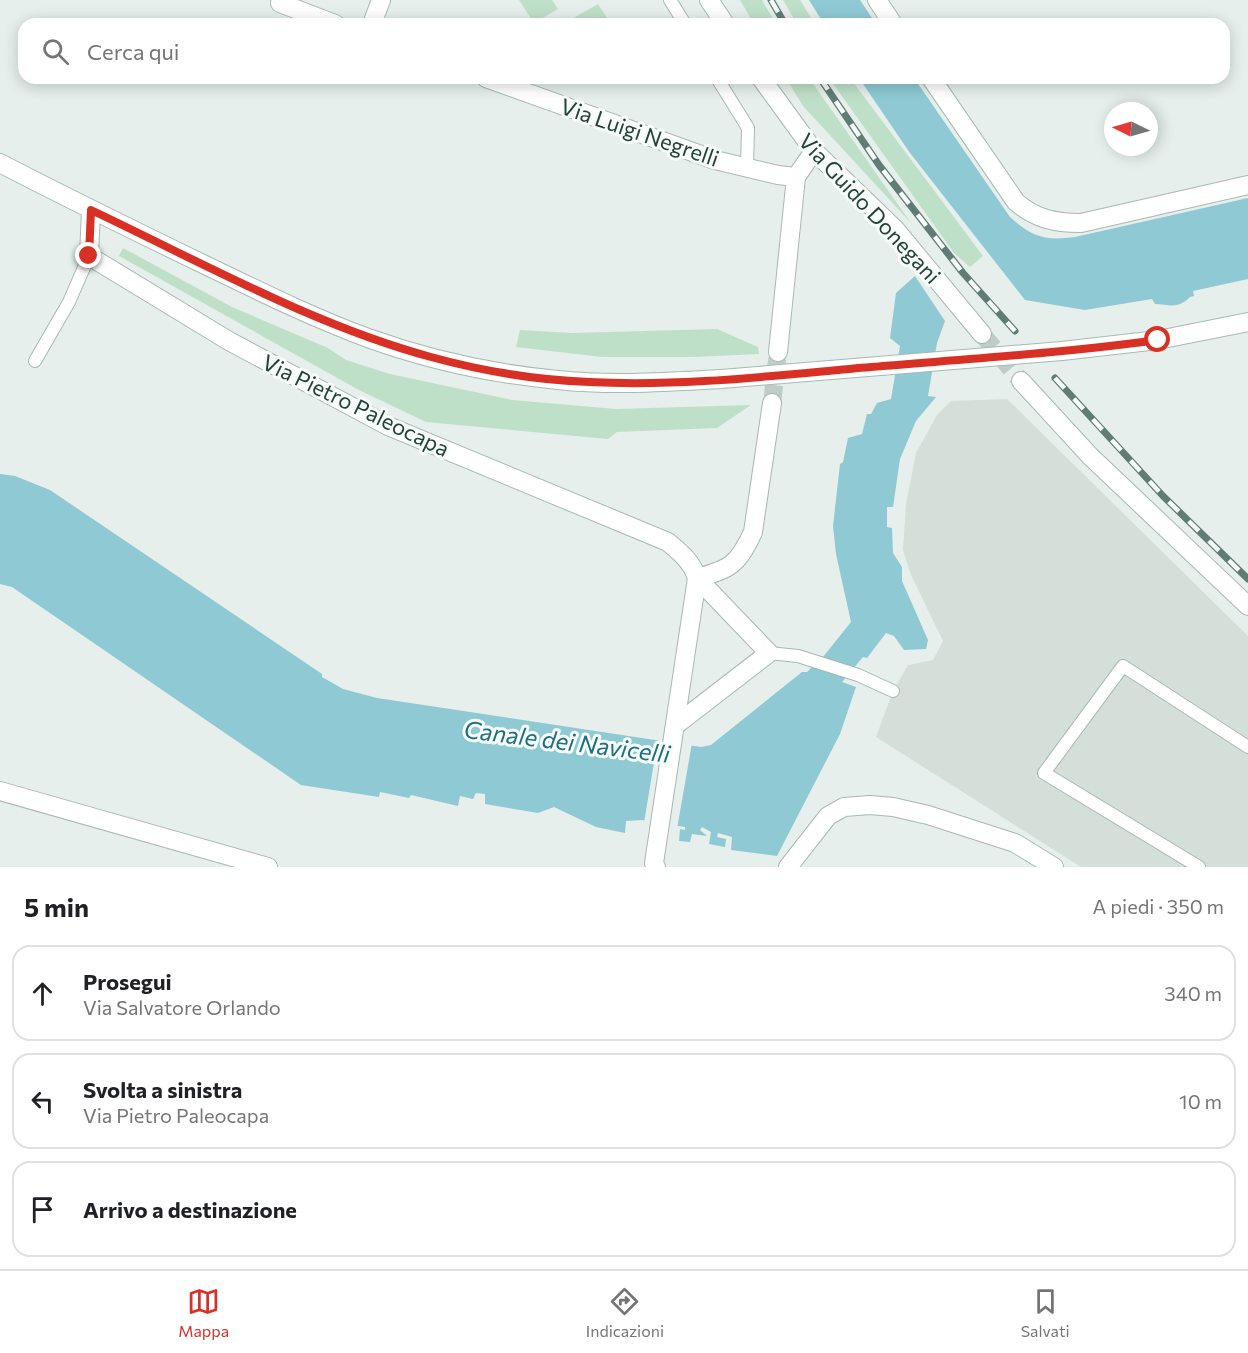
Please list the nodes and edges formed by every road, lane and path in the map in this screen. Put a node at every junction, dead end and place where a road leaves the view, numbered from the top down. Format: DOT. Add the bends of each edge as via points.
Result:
graph roads {
  1 [pos="381,0"];
  2 [pos="670,0"];
  3 [pos="709,0"];
  4 [pos="877,0"];
  5 [pos="280,3"];
  6 [pos="319,18"];
  7 [pos="374,18"];
  8 [pos="681,18"];
  9 [pos="721,18"];
  10 [pos="890,18"];
  11 [pos="503,84"];
  12 [pos="721,84"];
  13 [pos="765,84"];
  14 [pos="935,84"];
  15 [pos="814,151"];
  16 [pos="0,163"];
  17 [pos="747,167"];
  18 [pos="796,177"];
  19 [pos="1248,185"];
  20 [pos="91,210"];
  21 [pos="89,256"];
  22 [pos="1248,322"];
  23 [pos="982,334"];
  24 [pos="778,352"];
  25 [pos="35,361"];
  26 [pos="1021,381"];
  27 [pos="772,403"];
  28 [pos="697,578"];
  29 [pos="1248,606"];
  30 [pos="769,652"];
  31 [pos="893,690"];
  32 [pos="676,724"];
  33 [pos="1248,747"];
  34 [pos="0,791"];
  35 [pos="655,866"];
  36 [pos="268,867"];
  37 [pos="788,867"];
  38 [pos="1054,867"];
  39 [pos="1198,867"];
  1 -- 7 [label="street"];
  2 -- 8 [label="lane"];
  3 -- 9 [label="street"];
  4 -- 10 [label="street"];
  5 -- 6 [label="street"];
  11 -- 17 [label="street, Via Luigi Negrelli" via="715,160"];
  12 -- 17 [label="lane" via="748,128"];
  13 -- 15 [label="street, Via Guido Donegani"];
  14 -- 19 [label="street" via="1016,202 1048,221 1081,223"];
  15 -- 18 [label="street"];
  15 -- 23 [label="street, Via Guido Donegani" via="895,229"];
  16 -- 20 [label="street"];
  17 -- 18 [label="street, Via Luigi Negrelli"];
  18 -- 24 [label="street"];
  20 -- 21 [label="street"];
  20 -- 22 [label="street, bridge" via="306,313 369,338 488,370 558,380 651,383 721,379 1082,349 1158,340"];
  21 -- 25 [label="lane" via="69,302"];
  21 -- 28 [label="street, Via Pietro Paleocapa" via="229,341 388,426 668,542 691,564"];
  26 -- 29 [label="street" via="1090,456"];
  27 -- 28 [label="street" via="753,532 729,568"];
  28 -- 30 [label="street, Via Pietro Paleocapa"];
  28 -- 32 [label="street"];
  30 -- 31 [label="lane" via="798,656"];
  30 -- 32 [label="street"];
  32 -- 35 [label="street"];
  33 -- 39 [label="lane" via="1123,666 1044,773"];
  34 -- 36 [label="street"];
  37 -- 38 [label="street" via="828,816 844,807 870,805 928,815 1015,843"];
}
